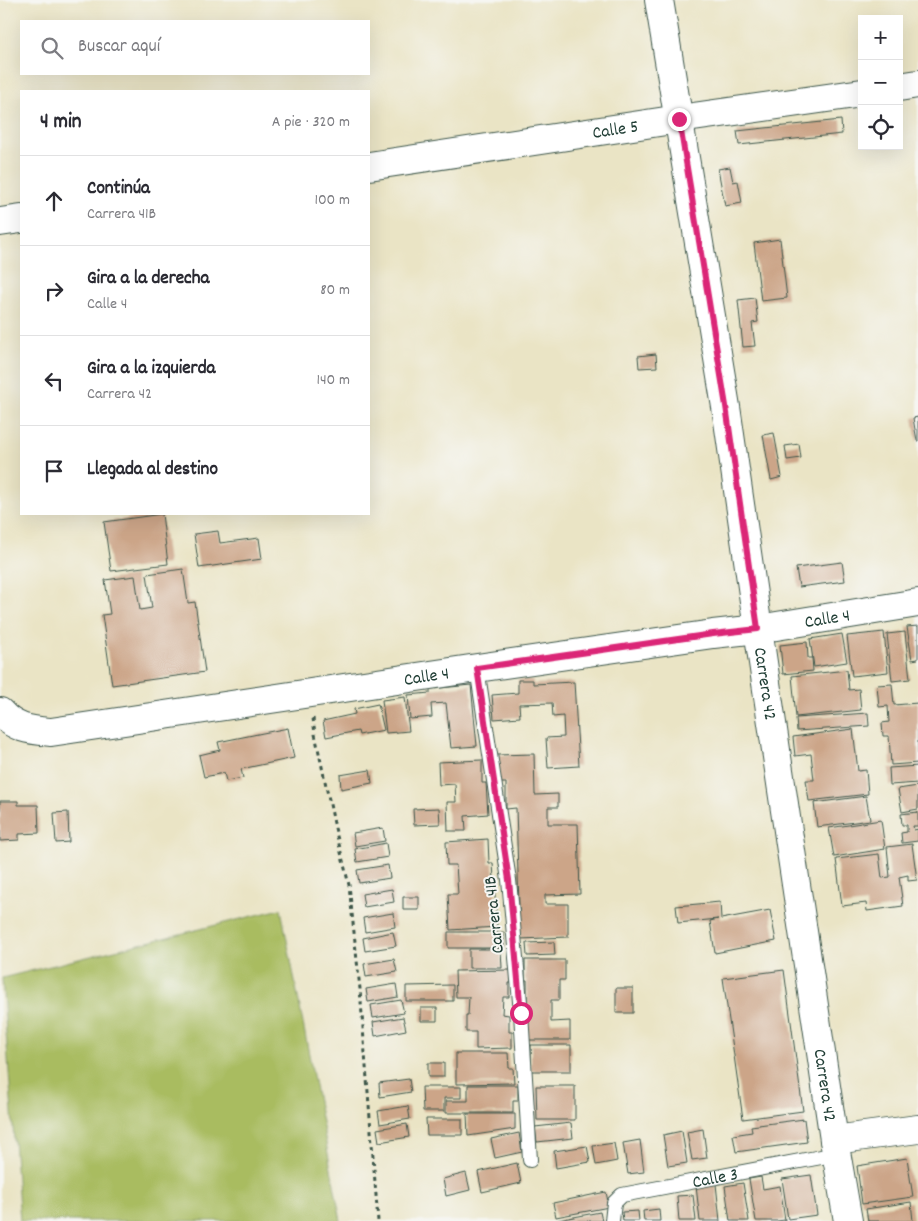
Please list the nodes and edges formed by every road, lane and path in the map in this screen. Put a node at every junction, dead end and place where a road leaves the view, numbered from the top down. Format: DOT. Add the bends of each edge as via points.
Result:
graph roads {
  1 [pos="659,0"];
  2 [pos="918,84"];
  3 [pos="903,86"];
  4 [pos="858,93"];
  5 [pos="679,119"];
  6 [pos="370,166"];
  7 [pos="20,219"];
  8 [pos="0,222"];
  9 [pos="918,603"];
  10 [pos="758,629"];
  11 [pos="477,668"];
  12 [pos="310,693"];
  13 [pos="0,712"];
  14 [pos="918,1129"];
  15 [pos="836,1147"];
  16 [pos="530,1160"];
  17 [pos="378,1221"];
  18 [pos="612,1221"];
  19 [pos="848,1221"];
  1 -- 5 [label="street, Carrera 42"];
  2 -- 3 [label="street"];
  4 -- 5 [label="street, Calle 5"];
  5 -- 6 [label="street, Calle 5"];
  5 -- 10 [label="street, Carrera 42" via="726,406"];
  7 -- 8 [label="street"];
  9 -- 10 [label="street, Calle 4"];
  10 -- 11 [label="street, Calle 4"];
  10 -- 15 [label="street, Carrera 42"];
  11 -- 12 [label="street, Calle 4"];
  11 -- 16 [label="lane, Carrera 41B" via="509,880"];
  12 -- 13 [label="street, Calle 4" via="51,732 28,730"];
  12 -- 17 [label="path" via="315,734 349,885"];
  14 -- 15 [label="street, Calle 3"];
  15 -- 18 [label="lane, Calle 3" via="622,1195 614,1203"];
  15 -- 19 [label="street, Carrera 42"];
}
